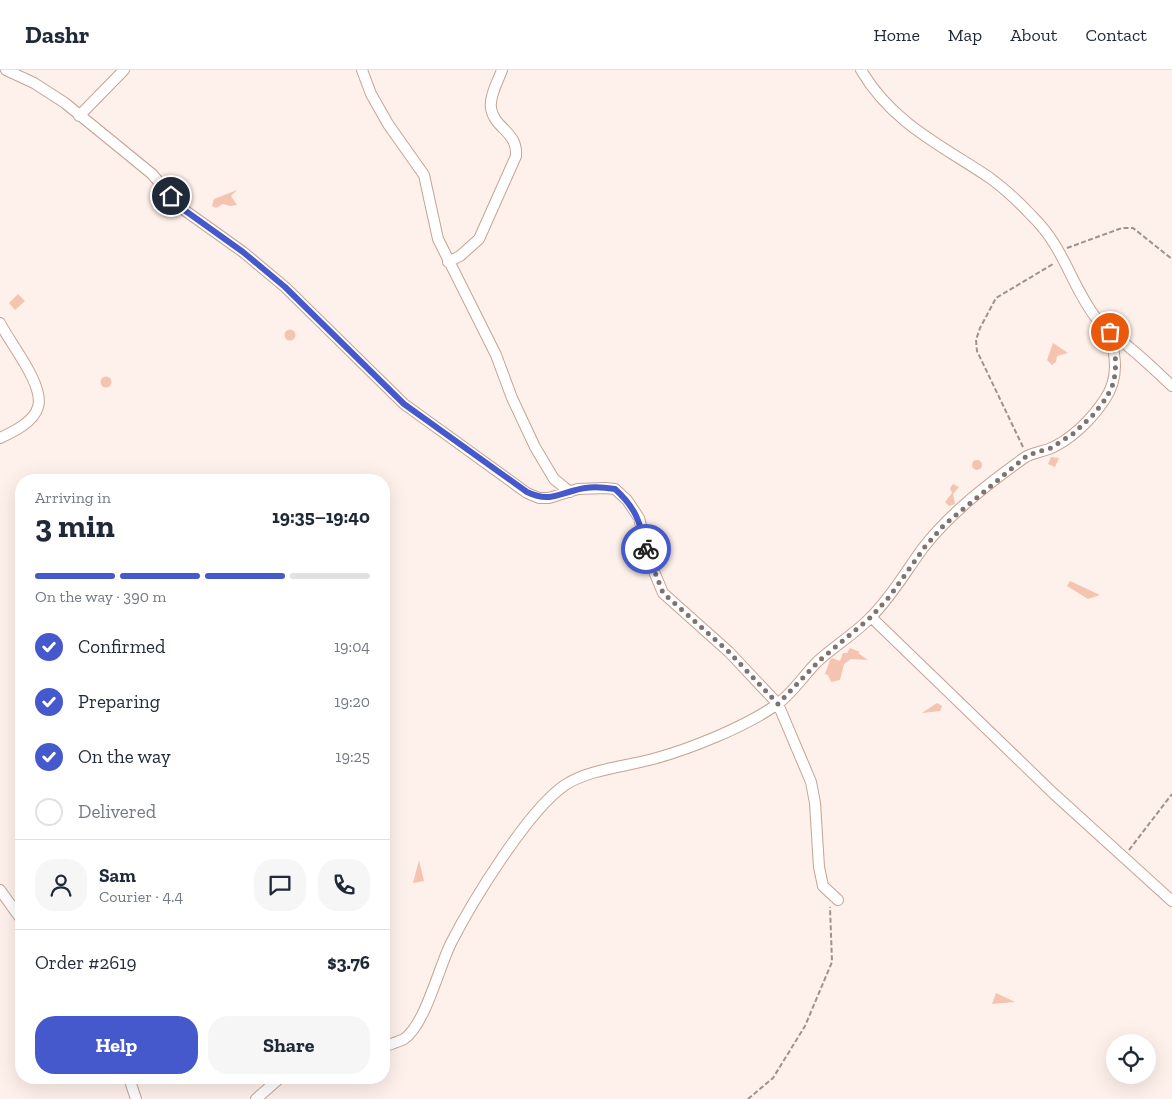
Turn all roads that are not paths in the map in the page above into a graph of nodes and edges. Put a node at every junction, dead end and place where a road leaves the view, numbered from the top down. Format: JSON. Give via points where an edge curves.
{"nodes":[{"id":1,"x":6,"y":70,"type":"edge"},
{"id":2,"x":124,"y":70,"type":"edge"},
{"id":3,"x":362,"y":70,"type":"edge"},
{"id":4,"x":502,"y":70,"type":"edge"},
{"id":5,"x":860,"y":70,"type":"edge"},
{"id":6,"x":80,"y":116,"type":"junction"},
{"id":7,"x":448,"y":262,"type":"junction"},
{"id":8,"x":0,"y":323,"type":"edge"},
{"id":9,"x":1110,"y":332,"type":"junction"},
{"id":10,"x":1172,"y":386,"type":"edge"},
{"id":11,"x":0,"y":438,"type":"edge"},
{"id":12,"x":570,"y":492,"type":"junction"},
{"id":13,"x":871,"y":617,"type":"junction"},
{"id":14,"x":778,"y":704,"type":"junction"},
{"id":15,"x":0,"y":890,"type":"edge"},
{"id":16,"x":834,"y":898,"type":"road end"},
{"id":17,"x":1172,"y":901,"type":"edge"},
{"id":18,"x":15,"y":911,"type":"edge"},
{"id":19,"x":390,"y":1044,"type":"edge"},
{"id":20,"x":132,"y":1084,"type":"edge"},
{"id":21,"x":273,"y":1084,"type":"edge"},
{"id":22,"x":136,"y":1099,"type":"edge"},
{"id":23,"x":256,"y":1099,"type":"edge"}],
"edges":[{"from":1,"to":6,"type":"street","via":[[66,103]]},
{"from":2,"to":6,"type":"street"},
{"from":3,"to":7,"type":"street","via":[[388,124],[424,175],[438,239]]},
{"from":4,"to":7,"type":"street","via":[[491,109],[499,125],[513,138],[516,156],[479,239]]},
{"from":5,"to":9,"type":"street","via":[[891,110],[918,133],[992,179],[1050,234],[1092,312]]},
{"from":6,"to":12,"type":"street","via":[[152,174],[180,207],[285,287],[404,404],[527,492],[539,498]]},
{"from":7,"to":12,"type":"street","via":[[496,355],[535,447],[554,478]]},
{"from":8,"to":11,"type":"street","via":[[28,368],[39,396],[38,407],[30,418]]},
{"from":9,"to":10,"type":"street"},
{"from":9,"to":13,"type":"street","via":[[1116,362],[1114,382],[1094,414],[1051,448],[1028,455],[944,525]]},
{"from":12,"to":14,"type":"street","via":[[615,489],[627,500],[639,518],[650,562],[663,593],[729,652]]},
{"from":13,"to":14,"type":"street","via":[[820,660]]},
{"from":13,"to":17,"type":"street","via":[[953,699]]},
{"from":14,"to":16,"type":"street","via":[[811,782],[819,868],[823,886]]},
{"from":14,"to":19,"type":"street","via":[[735,728],[680,751],[589,774],[564,786],[533,817],[487,883],[440,965],[431,997],[417,1023],[405,1038]]},
{"from":15,"to":18,"type":"street"},
{"from":20,"to":22,"type":"street"},
{"from":21,"to":23,"type":"street"}]}
